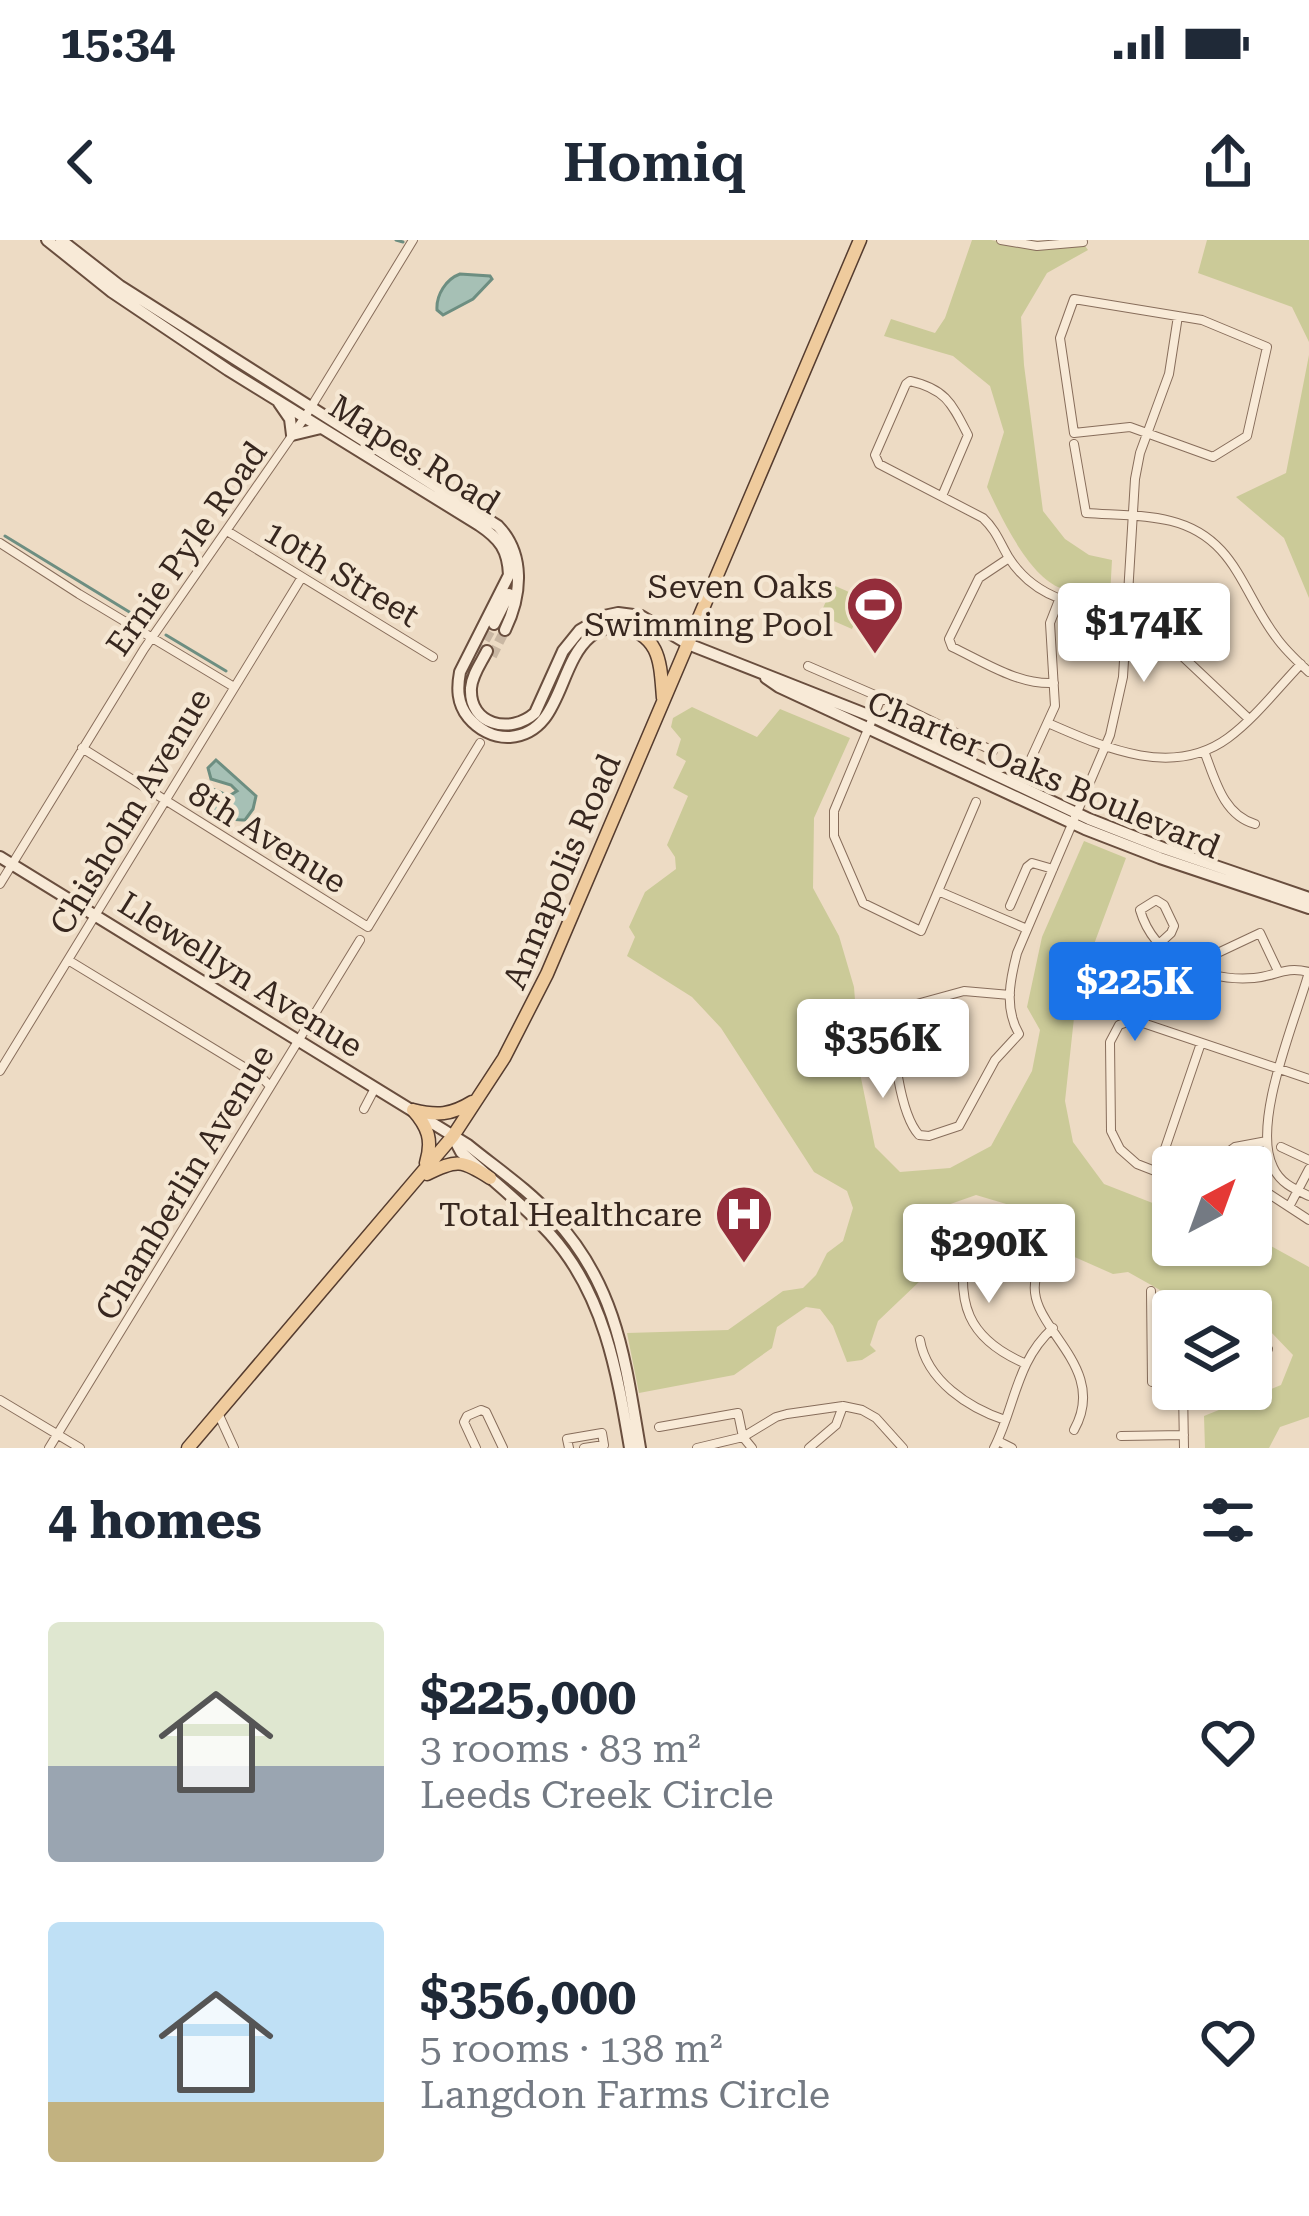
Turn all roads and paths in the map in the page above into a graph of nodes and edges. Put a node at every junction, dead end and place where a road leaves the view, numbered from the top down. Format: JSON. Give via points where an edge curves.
{"nodes":[{"id":1,"x":47,"y":240,"type":"edge"},
{"id":2,"x":61,"y":240,"type":"edge"},
{"id":3,"x":413,"y":240,"type":"edge"},
{"id":4,"x":860,"y":240,"type":"edge"},
{"id":5,"x":1001,"y":240,"type":"edge"},
{"id":6,"x":1083,"y":242,"type":"edge"},
{"id":7,"x":1178,"y":316,"type":"junction"},
{"id":8,"x":277,"y":400,"type":"junction"},
{"id":9,"x":308,"y":412,"type":"junction"},
{"id":10,"x":323,"y":428,"type":"junction"},
{"id":11,"x":1147,"y":431,"type":"junction"},
{"id":12,"x":292,"y":435,"type":"junction"},
{"id":13,"x":1074,"y":444,"type":"dead end"},
{"id":14,"x":942,"y":496,"type":"junction"},
{"id":15,"x":1133,"y":517,"type":"junction"},
{"id":16,"x":227,"y":531,"type":"junction"},
{"id":17,"x":0,"y":543,"type":"edge"},
{"id":18,"x":1009,"y":558,"type":"junction"},
{"id":19,"x":302,"y":577,"type":"junction"},
{"id":20,"x":1059,"y":600,"type":"junction"},
{"id":21,"x":1127,"y":611,"type":"junction"},
{"id":22,"x":620,"y":626,"type":"junction"},
{"id":23,"x":499,"y":627,"type":"tunnel mouth"},
{"id":24,"x":663,"y":630,"type":"junction"},
{"id":25,"x":152,"y":637,"type":"junction"},
{"id":26,"x":688,"y":644,"type":"junction"},
{"id":27,"x":489,"y":654,"type":"tunnel mouth"},
{"id":28,"x":1180,"y":654,"type":"dead end"},
{"id":29,"x":433,"y":657,"type":"dead end"},
{"id":30,"x":808,"y":666,"type":"dead end"},
{"id":31,"x":1305,"y":668,"type":"edge"},
{"id":32,"x":1054,"y":682,"type":"junction"},
{"id":33,"x":235,"y":687,"type":"junction"},
{"id":34,"x":881,"y":698,"type":"junction"},
{"id":35,"x":663,"y":703,"type":"junction"},
{"id":36,"x":1250,"y":719,"type":"junction"},
{"id":37,"x":871,"y":722,"type":"junction"},
{"id":38,"x":1048,"y":723,"type":"junction"},
{"id":39,"x":480,"y":743,"type":"dead end"},
{"id":40,"x":1105,"y":747,"type":"junction"},
{"id":41,"x":82,"y":748,"type":"junction"},
{"id":42,"x":1203,"y":750,"type":"junction"},
{"id":43,"x":992,"y":751,"type":"dead end"},
{"id":44,"x":1029,"y":763,"type":"dead end"},
{"id":45,"x":164,"y":801,"type":"junction"},
{"id":46,"x":976,"y":802,"type":"dead end"},
{"id":47,"x":1074,"y":818,"type":"junction"},
{"id":48,"x":1255,"y":824,"type":"dead end"},
{"id":49,"x":6,"y":861,"type":"edge"},
{"id":50,"x":1053,"y":869,"type":"junction"},
{"id":51,"x":0,"y":884,"type":"edge"},
{"id":52,"x":938,"y":891,"type":"junction"},
{"id":53,"x":1309,"y":898,"type":"edge"},
{"id":54,"x":1010,"y":906,"type":"dead end"},
{"id":55,"x":1309,"y":908,"type":"edge"},
{"id":56,"x":95,"y":916,"type":"junction"},
{"id":57,"x":1027,"y":929,"type":"junction"},
{"id":58,"x":360,"y":940,"type":"dead end"},
{"id":59,"x":1159,"y":944,"type":"junction"},
{"id":60,"x":68,"y":960,"type":"junction"},
{"id":61,"x":1188,"y":967,"type":"junction"},
{"id":62,"x":1278,"y":971,"type":"junction"},
{"id":63,"x":1309,"y":972,"type":"edge"},
{"id":64,"x":1010,"y":995,"type":"junction"},
{"id":65,"x":298,"y":1042,"type":"junction"},
{"id":66,"x":1201,"y":1043,"type":"junction"},
{"id":67,"x":1279,"y":1069,"type":"junction"},
{"id":68,"x":0,"y":1071,"type":"edge"},
{"id":69,"x":1309,"y":1079,"type":"edge"},
{"id":70,"x":270,"y":1086,"type":"junction"},
{"id":71,"x":375,"y":1088,"type":"junction"},
{"id":72,"x":478,"y":1099,"type":"junction"},
{"id":73,"x":364,"y":1109,"type":"dead end"},
{"id":74,"x":413,"y":1110,"type":"junction"},
{"id":75,"x":453,"y":1136,"type":"junction"},
{"id":76,"x":1267,"y":1141,"type":"junction"},
{"id":77,"x":1166,"y":1146,"type":"edge"},
{"id":78,"x":1238,"y":1146,"type":"edge"},
{"id":79,"x":1281,"y":1148,"type":"dead end"},
{"id":80,"x":1309,"y":1165,"type":"edge"},
{"id":81,"x":1152,"y":1170,"type":"edge"},
{"id":82,"x":421,"y":1177,"type":"junction"},
{"id":83,"x":490,"y":1178,"type":"junction"},
{"id":84,"x":1304,"y":1194,"type":"edge"},
{"id":85,"x":1272,"y":1196,"type":"edge"},
{"id":86,"x":1289,"y":1207,"type":"junction"},
{"id":87,"x":1309,"y":1220,"type":"edge"},
{"id":88,"x":966,"y":1244,"type":"dead end"},
{"id":89,"x":1036,"y":1278,"type":"dead end"},
{"id":90,"x":1151,"y":1291,"type":"dead end"},
{"id":91,"x":1052,"y":1328,"type":"junction"},
{"id":92,"x":920,"y":1340,"type":"dead end"},
{"id":93,"x":1024,"y":1364,"type":"junction"},
{"id":94,"x":1152,"y":1382,"type":"edge"},
{"id":95,"x":0,"y":1400,"type":"edge"},
{"id":96,"x":843,"y":1406,"type":"junction"},
{"id":97,"x":1184,"y":1410,"type":"edge"},
{"id":98,"x":218,"y":1411,"type":"junction"},
{"id":99,"x":1006,"y":1420,"type":"junction"},
{"id":100,"x":659,"y":1426,"type":"dead end"},
{"id":101,"x":1074,"y":1430,"type":"dead end"},
{"id":102,"x":58,"y":1435,"type":"junction"},
{"id":103,"x":1121,"y":1436,"type":"dead end"},
{"id":104,"x":1184,"y":1436,"type":"junction"},
{"id":105,"x":742,"y":1437,"type":"junction"},
{"id":106,"x":996,"y":1445,"type":"edge"},
{"id":107,"x":49,"y":1448,"type":"edge"},
{"id":108,"x":80,"y":1448,"type":"edge"},
{"id":109,"x":188,"y":1448,"type":"edge"},
{"id":110,"x":234,"y":1448,"type":"edge"},
{"id":111,"x":476,"y":1448,"type":"edge"},
{"id":112,"x":503,"y":1448,"type":"edge"},
{"id":113,"x":568,"y":1448,"type":"edge"},
{"id":114,"x":587,"y":1448,"type":"edge"},
{"id":115,"x":630,"y":1448,"type":"edge"},
{"id":116,"x":640,"y":1448,"type":"edge"},
{"id":117,"x":697,"y":1448,"type":"edge"},
{"id":118,"x":752,"y":1448,"type":"edge"},
{"id":119,"x":809,"y":1448,"type":"edge"},
{"id":120,"x":903,"y":1448,"type":"edge"},
{"id":121,"x":1012,"y":1448,"type":"edge"},
{"id":122,"x":1184,"y":1448,"type":"edge"}],
"edges":[{"from":1,"to":8,"type":"street","name":"Mapes Road"},
{"from":2,"to":9,"type":"street","name":"Mapes Road"},
{"from":3,"to":9,"type":"street","name":"Ernie Pyle Road"},
{"from":4,"to":26,"type":"main road","name":"Annapolis Road"},
{"from":5,"to":6,"type":"street"},
{"from":7,"to":11,"type":"street"},
{"from":7,"to":11,"type":"street","via":[[1267,346],[1246,436],[1213,457]]},
{"from":7,"to":11,"type":"street","via":[[1074,299],[1060,338],[1074,433]]},
{"from":8,"to":9,"type":"street","name":"Mapes Road"},
{"from":8,"to":12,"type":"street"},
{"from":9,"to":10,"type":"street","name":"Mapes Road"},
{"from":9,"to":12,"type":"street","name":"Ernie Pyle Road"},
{"from":9,"to":23,"type":"street","name":"Mapes Road","via":[[507,536],[516,602]]},
{"from":10,"to":12,"type":"street"},
{"from":10,"to":22,"type":"street","name":"Mapes Road","via":[[502,543],[509,575],[458,683],[478,727],[507,737],[536,727],[583,644]]},
{"from":11,"to":15,"type":"street"},
{"from":12,"to":16,"type":"street","name":"Ernie Pyle Road"},
{"from":13,"to":15,"type":"street","via":[[1085,513]]},
{"from":14,"to":14,"type":"street","via":[[968,435],[945,395],[910,381],[876,460]]},
{"from":14,"to":18,"type":"street","via":[[995,529]]},
{"from":15,"to":21,"type":"street"},
{"from":15,"to":31,"type":"street","via":[[1172,521],[1213,542]]},
{"from":16,"to":19,"type":"street","name":"10th Street"},
{"from":16,"to":25,"type":"street","name":"Ernie Pyle Road"},
{"from":17,"to":25,"type":"street"},
{"from":18,"to":20,"type":"street"},
{"from":18,"to":32,"type":"street","via":[[979,578],[950,643],[1021,679]]},
{"from":19,"to":29,"type":"street","name":"10th Street"},
{"from":19,"to":33,"type":"street","name":"Chisholm Avenue"},
{"from":20,"to":21,"type":"street"},
{"from":20,"to":32,"type":"street","via":[[1050,623]]},
{"from":21,"to":40,"type":"street","via":[[1121,692]]},
{"from":22,"to":24,"type":"street"},
{"from":22,"to":35,"type":"main road","via":[[656,650]]},
{"from":24,"to":26,"type":"street"},
{"from":24,"to":27,"type":"street","via":[[629,614],[594,620],[563,651],[529,719],[513,726],[489,722],[476,695]]},
{"from":25,"to":33,"type":"street"},
{"from":25,"to":41,"type":"street","name":"Ernie Pyle Road"},
{"from":26,"to":35,"type":"main road","name":"Annapolis Road"},
{"from":26,"to":37,"type":"street","name":"Charter Oaks Boulevard"},
{"from":28,"to":36,"type":"street"},
{"from":30,"to":34,"type":"street"},
{"from":31,"to":36,"type":"street"},
{"from":32,"to":38,"type":"street"},
{"from":33,"to":45,"type":"street","name":"Chisholm Avenue"},
{"from":34,"to":37,"type":"street"},
{"from":34,"to":43,"type":"street"},
{"from":35,"to":72,"type":"main road","name":"Annapolis Road","via":[[532,1006]]},
{"from":36,"to":42,"type":"street"},
{"from":37,"to":47,"type":"street","name":"Charter Oaks Boulevard"},
{"from":37,"to":52,"type":"street","via":[[834,811],[836,844],[868,908],[921,931]]},
{"from":38,"to":40,"type":"street"},
{"from":38,"to":44,"type":"street"},
{"from":39,"to":45,"type":"street","name":"8th Avenue","via":[[368,927]]},
{"from":40,"to":42,"type":"street","via":[[1158,758]]},
{"from":40,"to":47,"type":"street"},
{"from":41,"to":45,"type":"street","name":"8th Avenue"},
{"from":41,"to":49,"type":"street","name":"Ernie Pyle Road"},
{"from":42,"to":48,"type":"street","via":[[1233,813]]},
{"from":45,"to":56,"type":"street","name":"Chisholm Avenue"},
{"from":46,"to":52,"type":"street"},
{"from":47,"to":50,"type":"street"},
{"from":47,"to":53,"type":"street","name":"Charter Oaks Boulevard"},
{"from":47,"to":55,"type":"street","name":"Charter Oaks Boulevard","via":[[1160,858]]},
{"from":49,"to":51,"type":"street","name":"Ernie Pyle Road"},
{"from":49,"to":56,"type":"street","name":"Llewellyn Avenue"},
{"from":50,"to":54,"type":"street","via":[[1032,863]]},
{"from":50,"to":57,"type":"street"},
{"from":52,"to":57,"type":"street"},
{"from":56,"to":60,"type":"street","name":"Chisholm Avenue"},
{"from":56,"to":65,"type":"street","name":"Llewellyn Avenue"},
{"from":57,"to":64,"type":"street"},
{"from":58,"to":65,"type":"street","name":"Chamberlin Avenue"},
{"from":59,"to":59,"type":"street","via":[[1141,910],[1156,900],[1174,926]]},
{"from":59,"to":61,"type":"street"},
{"from":60,"to":68,"type":"street","name":"Chisholm Avenue"},
{"from":60,"to":70,"type":"street"},
{"from":61,"to":62,"type":"street","via":[[1245,978]]},
{"from":61,"to":62,"type":"street","via":[[1260,933]]},
{"from":62,"to":63,"type":"street"},
{"from":63,"to":67,"type":"street"},
{"from":64,"to":64,"type":"street","via":[[964,991],[894,1016],[899,1076],[919,1135],[959,1126],[1018,1034]]},
{"from":65,"to":70,"type":"street","name":"Chamberlin Avenue"},
{"from":65,"to":71,"type":"street","name":"Llewellyn Avenue"},
{"from":66,"to":67,"type":"street"},
{"from":66,"to":77,"type":"street"},
{"from":66,"to":81,"type":"street","via":[[1135,1021],[1112,1035],[1111,1131],[1127,1157]]},
{"from":67,"to":69,"type":"street"},
{"from":67,"to":76,"type":"street"},
{"from":70,"to":102,"type":"street","name":"Chamberlin Avenue"},
{"from":71,"to":73,"type":"street"},
{"from":71,"to":74,"type":"street","name":"Llewellyn Avenue"},
{"from":72,"to":74,"type":"main road","via":[[442,1115]]},
{"from":72,"to":75,"type":"main road","name":"Annapolis Road"},
{"from":74,"to":75,"type":"street","name":"Llewellyn Avenue"},
{"from":74,"to":82,"type":"main road","via":[[430,1139]]},
{"from":75,"to":82,"type":"main road","name":"Annapolis Road"},
{"from":75,"to":83,"type":"street"},
{"from":75,"to":116,"type":"street","via":[[534,1197],[591,1266],[618,1328]]},
{"from":76,"to":78,"type":"street"},
{"from":76,"to":84,"type":"street","via":[[1276,1173]]},
{"from":79,"to":80,"type":"street"},
{"from":80,"to":84,"type":"street"},
{"from":82,"to":83,"type":"main road","via":[[460,1162]]},
{"from":82,"to":98,"type":"main road","name":"Annapolis Road"},
{"from":83,"to":115,"type":"street","via":[[551,1235],[584,1283],[609,1341]]},
{"from":84,"to":86,"type":"street"},
{"from":85,"to":86,"type":"street"},
{"from":86,"to":87,"type":"street"},
{"from":88,"to":93,"type":"street","via":[[962,1292],[971,1322]]},
{"from":89,"to":91,"type":"street","via":[[1033,1295]]},
{"from":90,"to":94,"type":"street"},
{"from":91,"to":93,"type":"street"},
{"from":91,"to":101,"type":"street","via":[[1080,1382]]},
{"from":92,"to":99,"type":"street","via":[[927,1362],[958,1396]]},
{"from":93,"to":99,"type":"street"},
{"from":95,"to":102,"type":"street"},
{"from":96,"to":105,"type":"street","via":[[776,1417]]},
{"from":96,"to":119,"type":"street","via":[[836,1425]]},
{"from":96,"to":120,"type":"street","via":[[876,1418]]},
{"from":97,"to":104,"type":"street"},
{"from":98,"to":109,"type":"main road","name":"Annapolis Road"},
{"from":98,"to":110,"type":"street"},
{"from":99,"to":106,"type":"street"},
{"from":100,"to":105,"type":"street","via":[[738,1413]]},
{"from":102,"to":107,"type":"street","name":"Chamberlin Avenue"},
{"from":102,"to":108,"type":"street"},
{"from":103,"to":104,"type":"street"},
{"from":104,"to":122,"type":"street"},
{"from":105,"to":117,"type":"street"},
{"from":105,"to":118,"type":"street"},
{"from":106,"to":121,"type":"street"},
{"from":111,"to":112,"type":"street","via":[[464,1422],[481,1410]]},
{"from":113,"to":114,"type":"street","via":[[567,1438],[602,1433],[604,1445]]}]}
